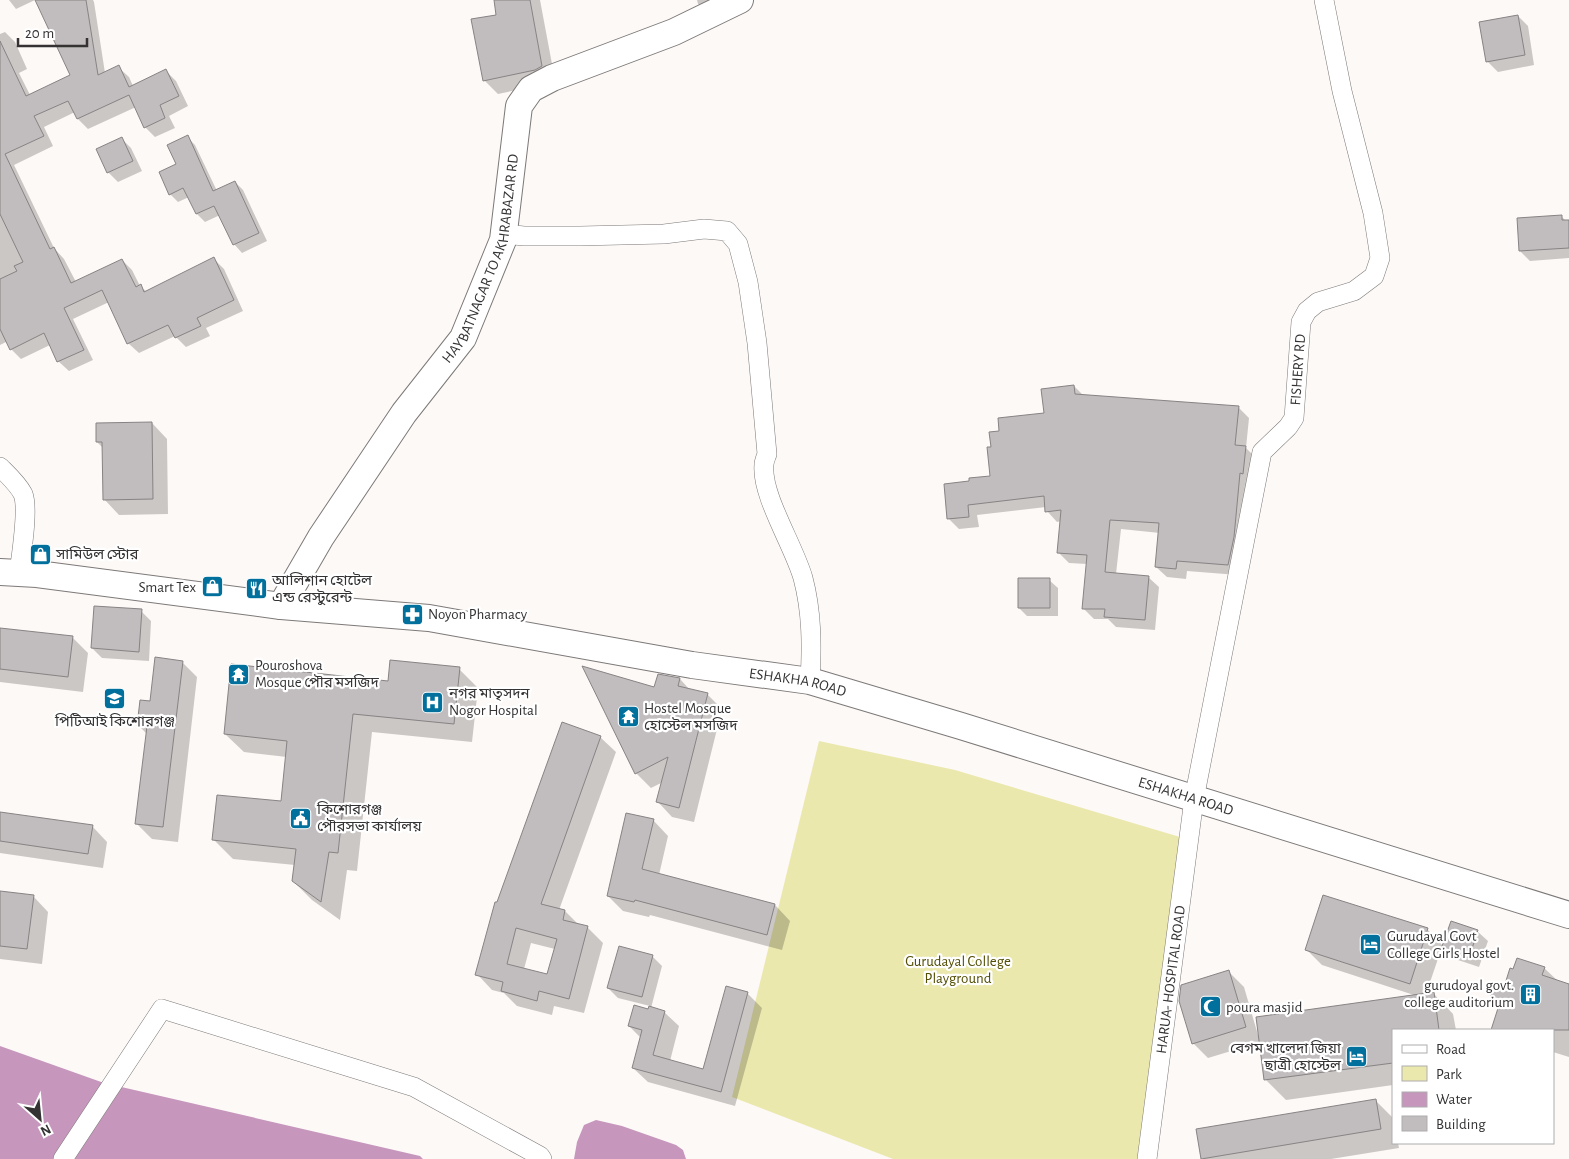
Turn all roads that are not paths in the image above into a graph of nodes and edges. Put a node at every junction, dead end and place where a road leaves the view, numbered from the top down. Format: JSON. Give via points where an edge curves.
{"nodes":[{"id":1,"x":740,"y":0,"type":"edge"},
{"id":2,"x":1324,"y":0,"type":"edge"},
{"id":3,"x":504,"y":234,"type":"junction"},
{"id":4,"x":0,"y":467,"type":"edge"},
{"id":5,"x":10,"y":572,"type":"edge"},
{"id":6,"x":281,"y":606,"type":"junction"},
{"id":7,"x":810,"y":681,"type":"junction"},
{"id":8,"x":1194,"y":799,"type":"junction"},
{"id":9,"x":1569,"y":915,"type":"edge"},
{"id":10,"x":63,"y":1159,"type":"edge"},
{"id":11,"x":542,"y":1159,"type":"edge"},
{"id":12,"x":1147,"y":1159,"type":"edge"}],
"edges":[{"from":1,"to":3,"type":"street","name":"HAYBATNAGAR TO AKHRABAZAR RD","via":[[674,32],[531,89],[520,106]]},
{"from":2,"to":8,"type":"street","name":"FISHERY RD","via":[[1342,91],[1373,212],[1380,258],[1374,276],[1354,291],[1318,302],[1307,311],[1301,322],[1294,418],[1262,452]]},
{"from":3,"to":6,"type":"street","name":"HAYBATNAGAR TO AKHRABAZAR RD","via":[[463,338],[404,412],[321,537]]},
{"from":3,"to":7,"type":"street","via":[[664,234],[704,229],[727,231],[738,244],[748,282],[757,343],[768,492],[803,578],[811,622]]},
{"from":4,"to":5,"type":"street","via":[[23,494],[26,506]]},
{"from":5,"to":6,"type":"street","name":"ESHAKHA ROAD"},
{"from":6,"to":7,"type":"street","name":"ESHAKHA ROAD","via":[[429,618],[692,665]]},
{"from":7,"to":8,"type":"street","name":"ESHAKHA ROAD"},
{"from":8,"to":9,"type":"street","name":"ESHAKHA ROAD"},
{"from":8,"to":12,"type":"street","name":"HARUA- HOSPITAL ROAD"},
{"from":10,"to":11,"type":"street","via":[[162,1010],[414,1087]]}]}
